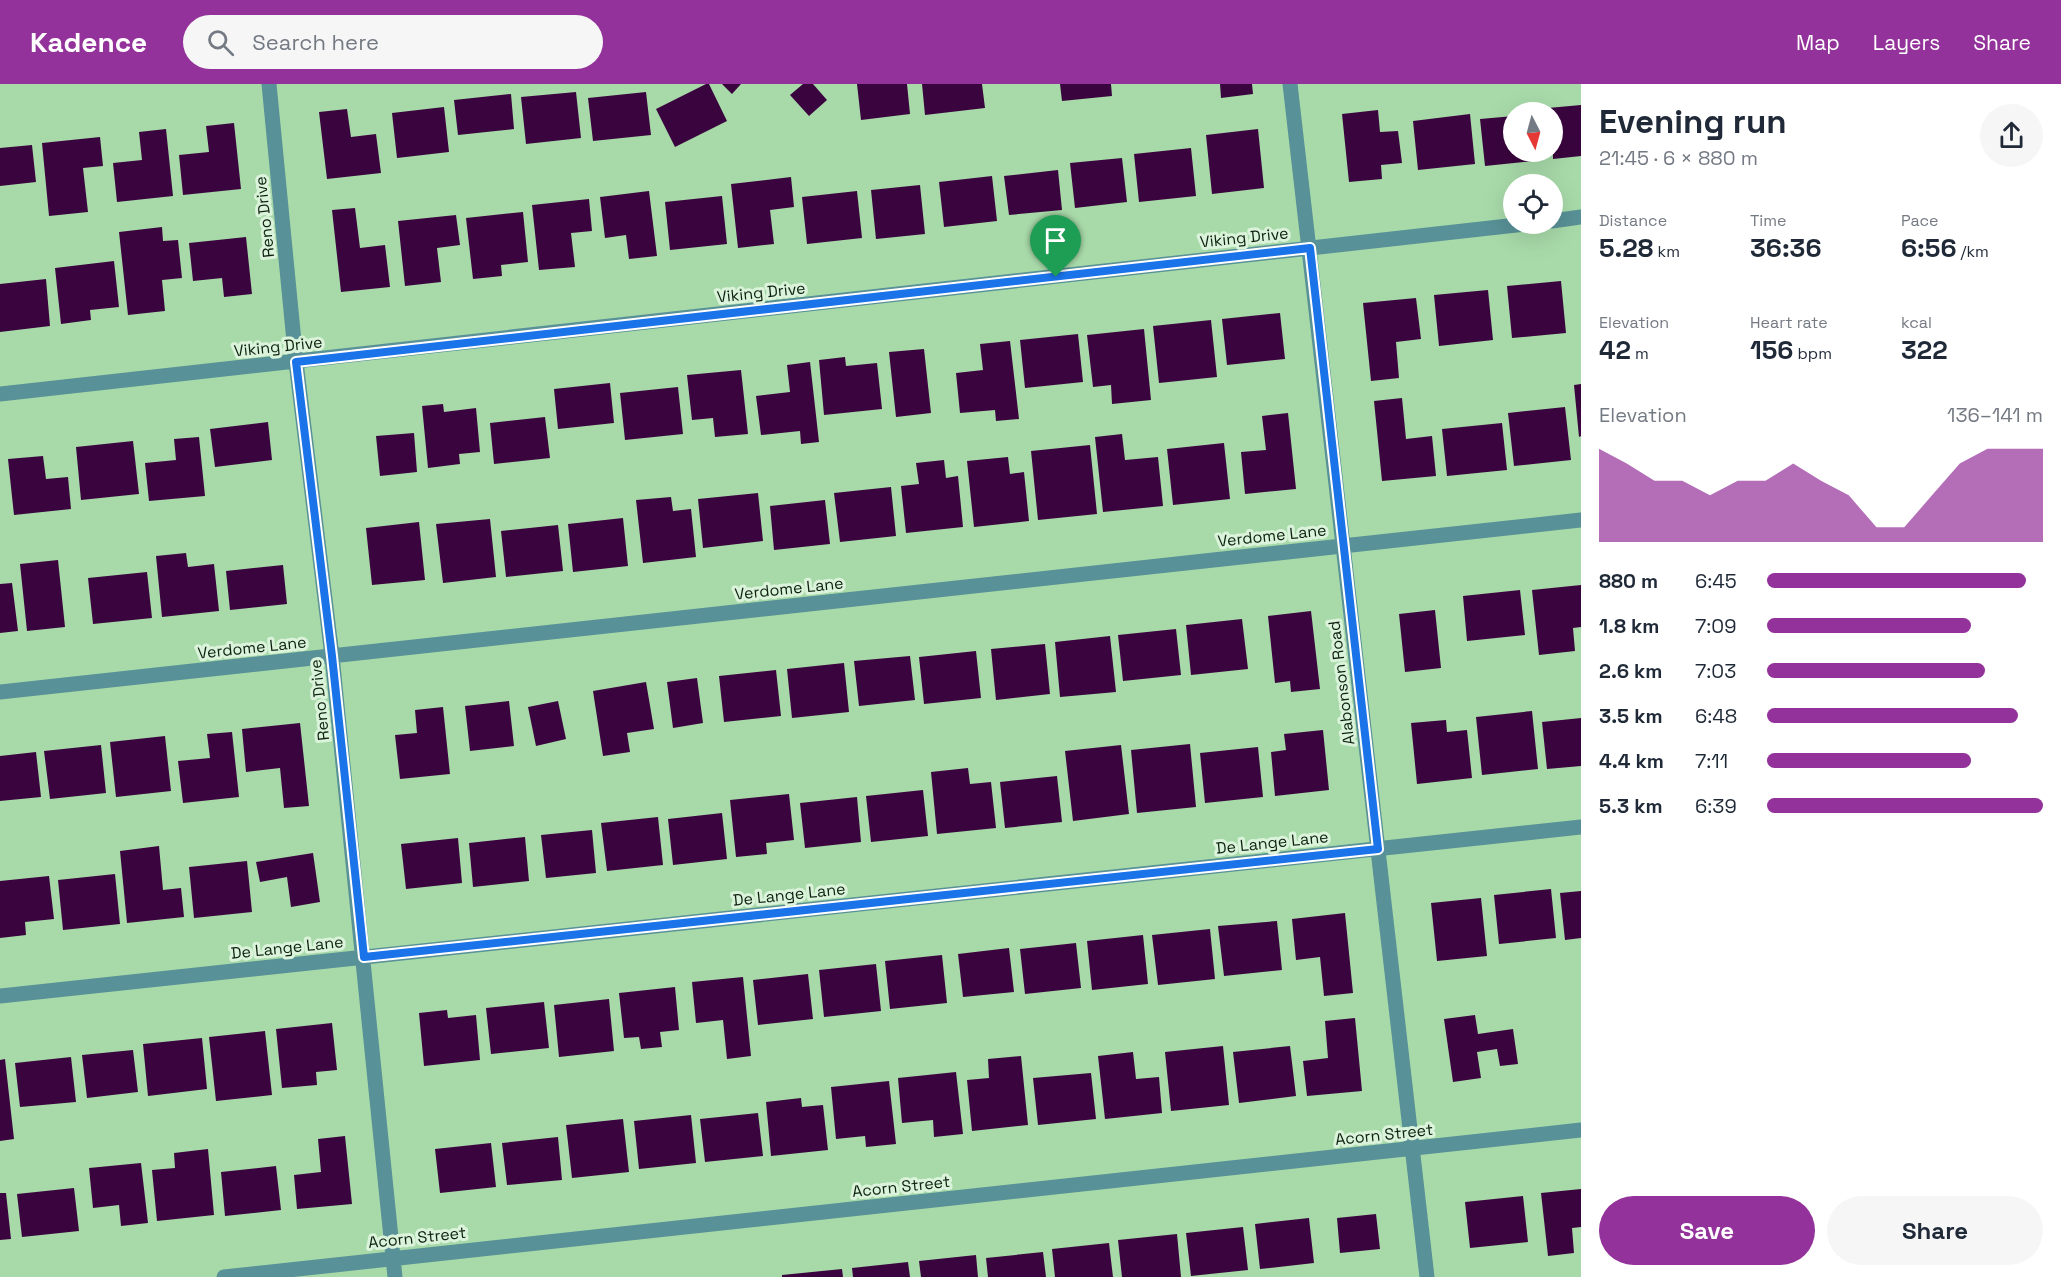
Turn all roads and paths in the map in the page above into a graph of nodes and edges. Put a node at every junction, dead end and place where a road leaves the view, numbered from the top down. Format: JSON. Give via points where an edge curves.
{"nodes":[{"id":1,"x":269,"y":84,"type":"edge"},
{"id":2,"x":1290,"y":84,"type":"edge"},
{"id":3,"x":1581,"y":217,"type":"edge"},
{"id":4,"x":1563,"y":219,"type":"edge"},
{"id":5,"x":1503,"y":227,"type":"edge"},
{"id":6,"x":1310,"y":248,"type":"junction"},
{"id":7,"x":296,"y":362,"type":"junction"},
{"id":8,"x":0,"y":394,"type":"edge"},
{"id":9,"x":1581,"y":520,"type":"edge"},
{"id":10,"x":1343,"y":546,"type":"junction"},
{"id":11,"x":332,"y":656,"type":"junction"},
{"id":12,"x":0,"y":692,"type":"edge"},
{"id":13,"x":1581,"y":827,"type":"edge"},
{"id":14,"x":1378,"y":849,"type":"junction"},
{"id":15,"x":364,"y":957,"type":"junction"},
{"id":16,"x":0,"y":996,"type":"edge"},
{"id":17,"x":1581,"y":1130,"type":"edge"},
{"id":18,"x":1412,"y":1149,"type":"junction"},
{"id":19,"x":393,"y":1257,"type":"junction"},
{"id":20,"x":224,"y":1277,"type":"edge"},
{"id":21,"x":395,"y":1277,"type":"edge"},
{"id":22,"x":1427,"y":1277,"type":"edge"}],
"edges":[{"from":1,"to":7,"type":"street","name":"Reno Drive"},
{"from":2,"to":6,"type":"street","name":"Alabonson Road"},
{"from":3,"to":4,"type":"street"},
{"from":5,"to":6,"type":"street","name":"Viking Drive"},
{"from":6,"to":7,"type":"street","name":"Viking Drive"},
{"from":6,"to":10,"type":"street","name":"Alabonson Road"},
{"from":7,"to":8,"type":"street","name":"Viking Drive"},
{"from":7,"to":11,"type":"street","name":"Reno Drive"},
{"from":9,"to":10,"type":"street","name":"Verdome Lane"},
{"from":10,"to":11,"type":"street","name":"Verdome Lane"},
{"from":10,"to":14,"type":"street","name":"Alabonson Road"},
{"from":11,"to":12,"type":"street","name":"Verdome Lane"},
{"from":11,"to":15,"type":"street","name":"Reno Drive"},
{"from":13,"to":14,"type":"street","name":"De Lange Lane"},
{"from":14,"to":15,"type":"street","name":"De Lange Lane"},
{"from":14,"to":18,"type":"street","name":"Alabonson Road"},
{"from":15,"to":16,"type":"street","name":"De Lange Lane"},
{"from":15,"to":19,"type":"street","name":"Reno Drive"},
{"from":17,"to":18,"type":"street","name":"Acorn Street"},
{"from":18,"to":19,"type":"street","name":"Acorn Street"},
{"from":18,"to":22,"type":"street","name":"Alabonson Road"},
{"from":19,"to":20,"type":"street","name":"Acorn Street"},
{"from":19,"to":21,"type":"street","name":"Reno Drive"}]}
